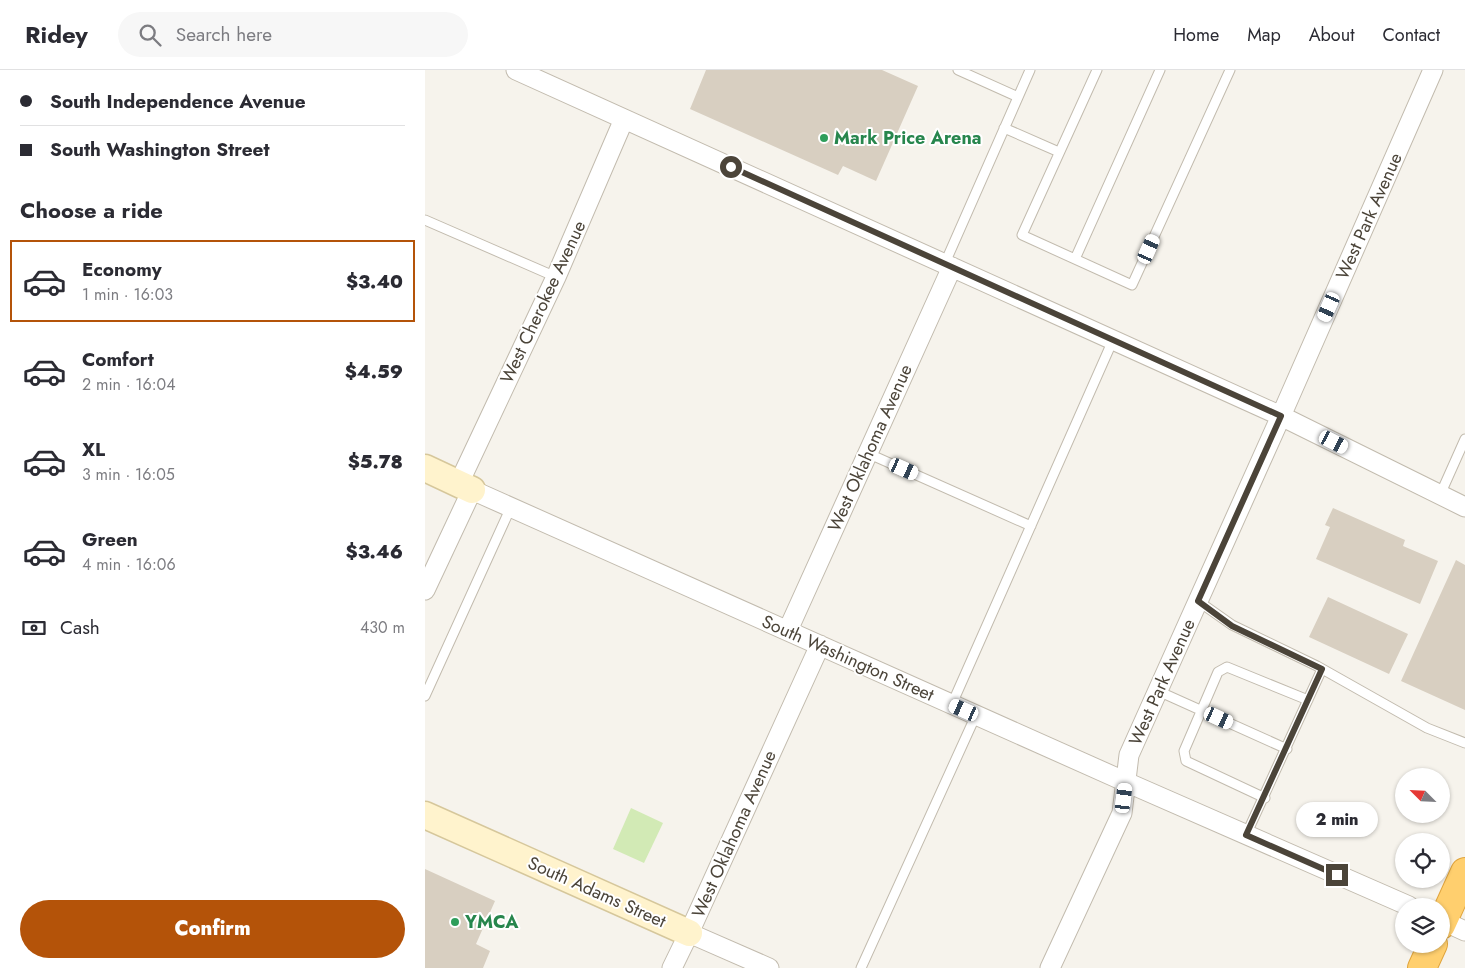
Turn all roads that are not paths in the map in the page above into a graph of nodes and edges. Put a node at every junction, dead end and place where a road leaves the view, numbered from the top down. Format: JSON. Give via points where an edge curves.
{"nodes":[{"id":1,"x":958,"y":70,"type":"edge"},
{"id":2,"x":1029,"y":70,"type":"edge"},
{"id":3,"x":1097,"y":70,"type":"edge"},
{"id":4,"x":1160,"y":70,"type":"edge"},
{"id":5,"x":1230,"y":70,"type":"edge"},
{"id":6,"x":1433,"y":70,"type":"edge"},
{"id":7,"x":525,"y":72,"type":"edge"},
{"id":8,"x":1018,"y":97,"type":"junction"},
{"id":9,"x":624,"y":119,"type":"junction"},
{"id":10,"x":1004,"y":128,"type":"junction"},
{"id":11,"x":1059,"y":152,"type":"junction"},
{"id":12,"x":425,"y":220,"type":"edge"},
{"id":13,"x":1075,"y":259,"type":"junction"},
{"id":14,"x":948,"y":265,"type":"junction"},
{"id":15,"x":556,"y":277,"type":"junction"},
{"id":16,"x":1113,"y":340,"type":"junction"},
{"id":17,"x":1281,"y":416,"type":"junction"},
{"id":18,"x":1465,"y":439,"type":"edge"},
{"id":19,"x":867,"y":453,"type":"junction"},
{"id":20,"x":425,"y":468,"type":"edge"},
{"id":21,"x":465,"y":487,"type":"junction"},
{"id":22,"x":1440,"y":496,"type":"junction"},
{"id":23,"x":1465,"y":506,"type":"edge"},
{"id":24,"x":511,"y":507,"type":"junction"},
{"id":25,"x":1031,"y":526,"type":"junction"},
{"id":26,"x":425,"y":590,"type":"edge"},
{"id":27,"x":1198,"y":601,"type":"junction"},
{"id":28,"x":788,"y":630,"type":"junction"},
{"id":29,"x":820,"y":645,"type":"junction"},
{"id":30,"x":1322,"y":669,"type":"junction"},
{"id":31,"x":1158,"y":691,"type":"junction"},
{"id":32,"x":425,"y":696,"type":"edge"},
{"id":33,"x":1309,"y":700,"type":"junction"},
{"id":34,"x":952,"y":704,"type":"junction"},
{"id":35,"x":1202,"y":711,"type":"junction"},
{"id":36,"x":976,"y":715,"type":"junction"},
{"id":37,"x":1465,"y":743,"type":"edge"},
{"id":38,"x":1287,"y":749,"type":"junction"},
{"id":39,"x":1125,"y":782,"type":"junction"},
{"id":40,"x":1265,"y":798,"type":"junction"},
{"id":41,"x":425,"y":815,"type":"edge"},
{"id":42,"x":1246,"y":835,"type":"junction"},
{"id":43,"x":1465,"y":872,"type":"edge"},
{"id":44,"x":1395,"y":900,"type":"edge"},
{"id":45,"x":1450,"y":914,"type":"edge"},
{"id":46,"x":689,"y":933,"type":"junction"},
{"id":47,"x":1431,"y":953,"type":"edge"},
{"id":48,"x":672,"y":968,"type":"edge"},
{"id":49,"x":769,"y":968,"type":"edge"},
{"id":50,"x":861,"y":968,"type":"edge"},
{"id":51,"x":1050,"y":968,"type":"edge"},
{"id":52,"x":1422,"y":968,"type":"edge"}],
"edges":[{"from":1,"to":8,"type":"lane"},
{"from":2,"to":8,"type":"lane"},
{"from":3,"to":11,"type":"lane"},
{"from":4,"to":13,"type":"lane"},
{"from":5,"to":13,"type":"lane","via":[[1132,285]]},
{"from":6,"to":17,"type":"street","name":"West Park Avenue"},
{"from":7,"to":9,"type":"street"},
{"from":8,"to":10,"type":"lane"},
{"from":9,"to":14,"type":"street"},
{"from":9,"to":15,"type":"street","name":"West Cherokee Avenue"},
{"from":10,"to":11,"type":"lane"},
{"from":10,"to":14,"type":"lane"},
{"from":11,"to":13,"type":"lane","via":[[1022,234]]},
{"from":12,"to":15,"type":"lane"},
{"from":14,"to":16,"type":"street"},
{"from":14,"to":19,"type":"street","name":"West Oklahoma Avenue"},
{"from":15,"to":21,"type":"street","name":"West Cherokee Avenue"},
{"from":16,"to":17,"type":"street"},
{"from":16,"to":25,"type":"lane"},
{"from":17,"to":22,"type":"street"},
{"from":17,"to":27,"type":"street","name":"West Park Avenue"},
{"from":18,"to":22,"type":"lane"},
{"from":19,"to":25,"type":"lane"},
{"from":19,"to":28,"type":"street","name":"West Oklahoma Avenue"},
{"from":20,"to":21,"type":"street","name":"South Washington Street"},
{"from":21,"to":24,"type":"street","name":"South Washington Street"},
{"from":21,"to":26,"type":"street","name":"West Cherokee Avenue"},
{"from":22,"to":23,"type":"street"},
{"from":24,"to":28,"type":"street","name":"South Washington Street"},
{"from":24,"to":32,"type":"lane"},
{"from":25,"to":34,"type":"lane"},
{"from":27,"to":30,"type":"lane","via":[[1232,626]]},
{"from":27,"to":31,"type":"street","name":"West Park Avenue"},
{"from":28,"to":29,"type":"street","name":"South Washington Street"},
{"from":29,"to":34,"type":"street","name":"South Washington Street"},
{"from":29,"to":46,"type":"street","name":"West Oklahoma Avenue"},
{"from":30,"to":33,"type":"lane"},
{"from":30,"to":37,"type":"lane","via":[[1427,728]]},
{"from":31,"to":35,"type":"lane"},
{"from":31,"to":39,"type":"street","name":"West Park Avenue","via":[[1129,756]]},
{"from":33,"to":35,"type":"lane","via":[[1227,667],[1219,672]]},
{"from":33,"to":38,"type":"lane"},
{"from":34,"to":36,"type":"street","name":"South Washington Street"},
{"from":35,"to":38,"type":"lane"},
{"from":35,"to":40,"type":"lane","via":[[1184,751],[1186,761]]},
{"from":36,"to":39,"type":"street","name":"South Washington Street"},
{"from":36,"to":50,"type":"lane"},
{"from":38,"to":40,"type":"lane"},
{"from":39,"to":42,"type":"street","name":"South Washington Street"},
{"from":39,"to":51,"type":"street","name":"West Park Avenue","via":[[1122,813]]},
{"from":40,"to":42,"type":"lane"},
{"from":41,"to":46,"type":"street","name":"South Adams Street"},
{"from":42,"to":44,"type":"street","name":"South Washington Street"},
{"from":43,"to":45,"type":"highway"},
{"from":46,"to":48,"type":"street","name":"West Oklahoma Avenue"},
{"from":46,"to":49,"type":"street","name":"South Adams Street"},
{"from":47,"to":52,"type":"highway"}]}
